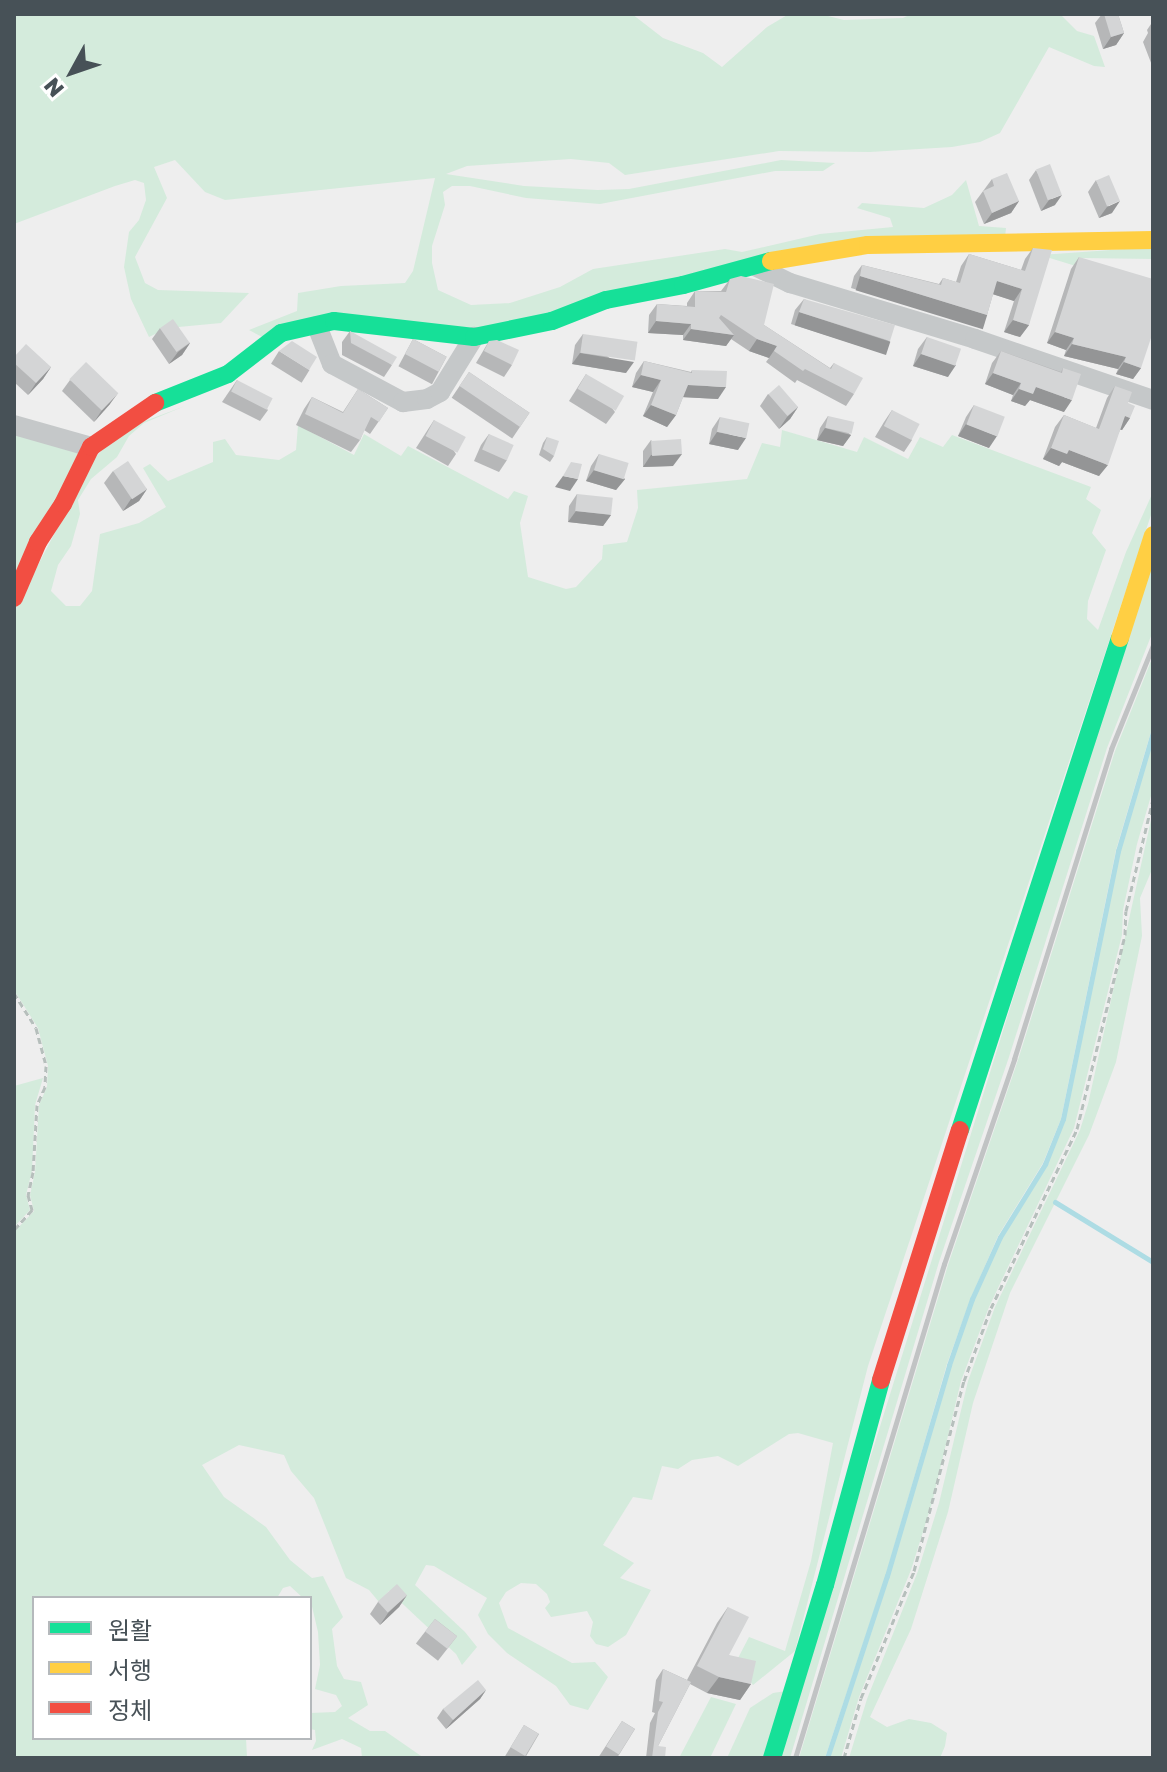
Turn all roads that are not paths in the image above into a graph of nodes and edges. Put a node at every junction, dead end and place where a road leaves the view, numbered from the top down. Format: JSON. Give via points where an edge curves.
{"nodes":[{"id":1,"x":1153,"y":240,"type":"edge"},
{"id":2,"x":757,"y":267,"type":"junction"},
{"id":3,"x":317,"y":326,"type":"junction"},
{"id":4,"x":474,"y":337,"type":"junction"},
{"id":5,"x":1153,"y":400,"type":"edge"},
{"id":6,"x":14,"y":425,"type":"edge"},
{"id":7,"x":91,"y":447,"type":"junction"},
{"id":8,"x":1153,"y":535,"type":"edge"},
{"id":9,"x":14,"y":598,"type":"edge"},
{"id":10,"x":772,"y":1758,"type":"edge"}],
"edges":[{"from":1,"to":2,"type":"street","via":[[868,245]]},
{"from":2,"to":4,"type":"street","via":[[606,300],[552,321]]},
{"from":2,"to":5,"type":"street","via":[[790,283]]},
{"from":3,"to":4,"type":"street","via":[[345,322]]},
{"from":3,"to":4,"type":"street","via":[[327,360],[403,402],[440,392]]},
{"from":3,"to":7,"type":"street","via":[[281,333],[228,374],[157,402]]},
{"from":6,"to":7,"type":"street"},
{"from":7,"to":9,"type":"street","via":[[38,542]]},
{"from":8,"to":10,"type":"street","via":[[887,1356]]}]}
